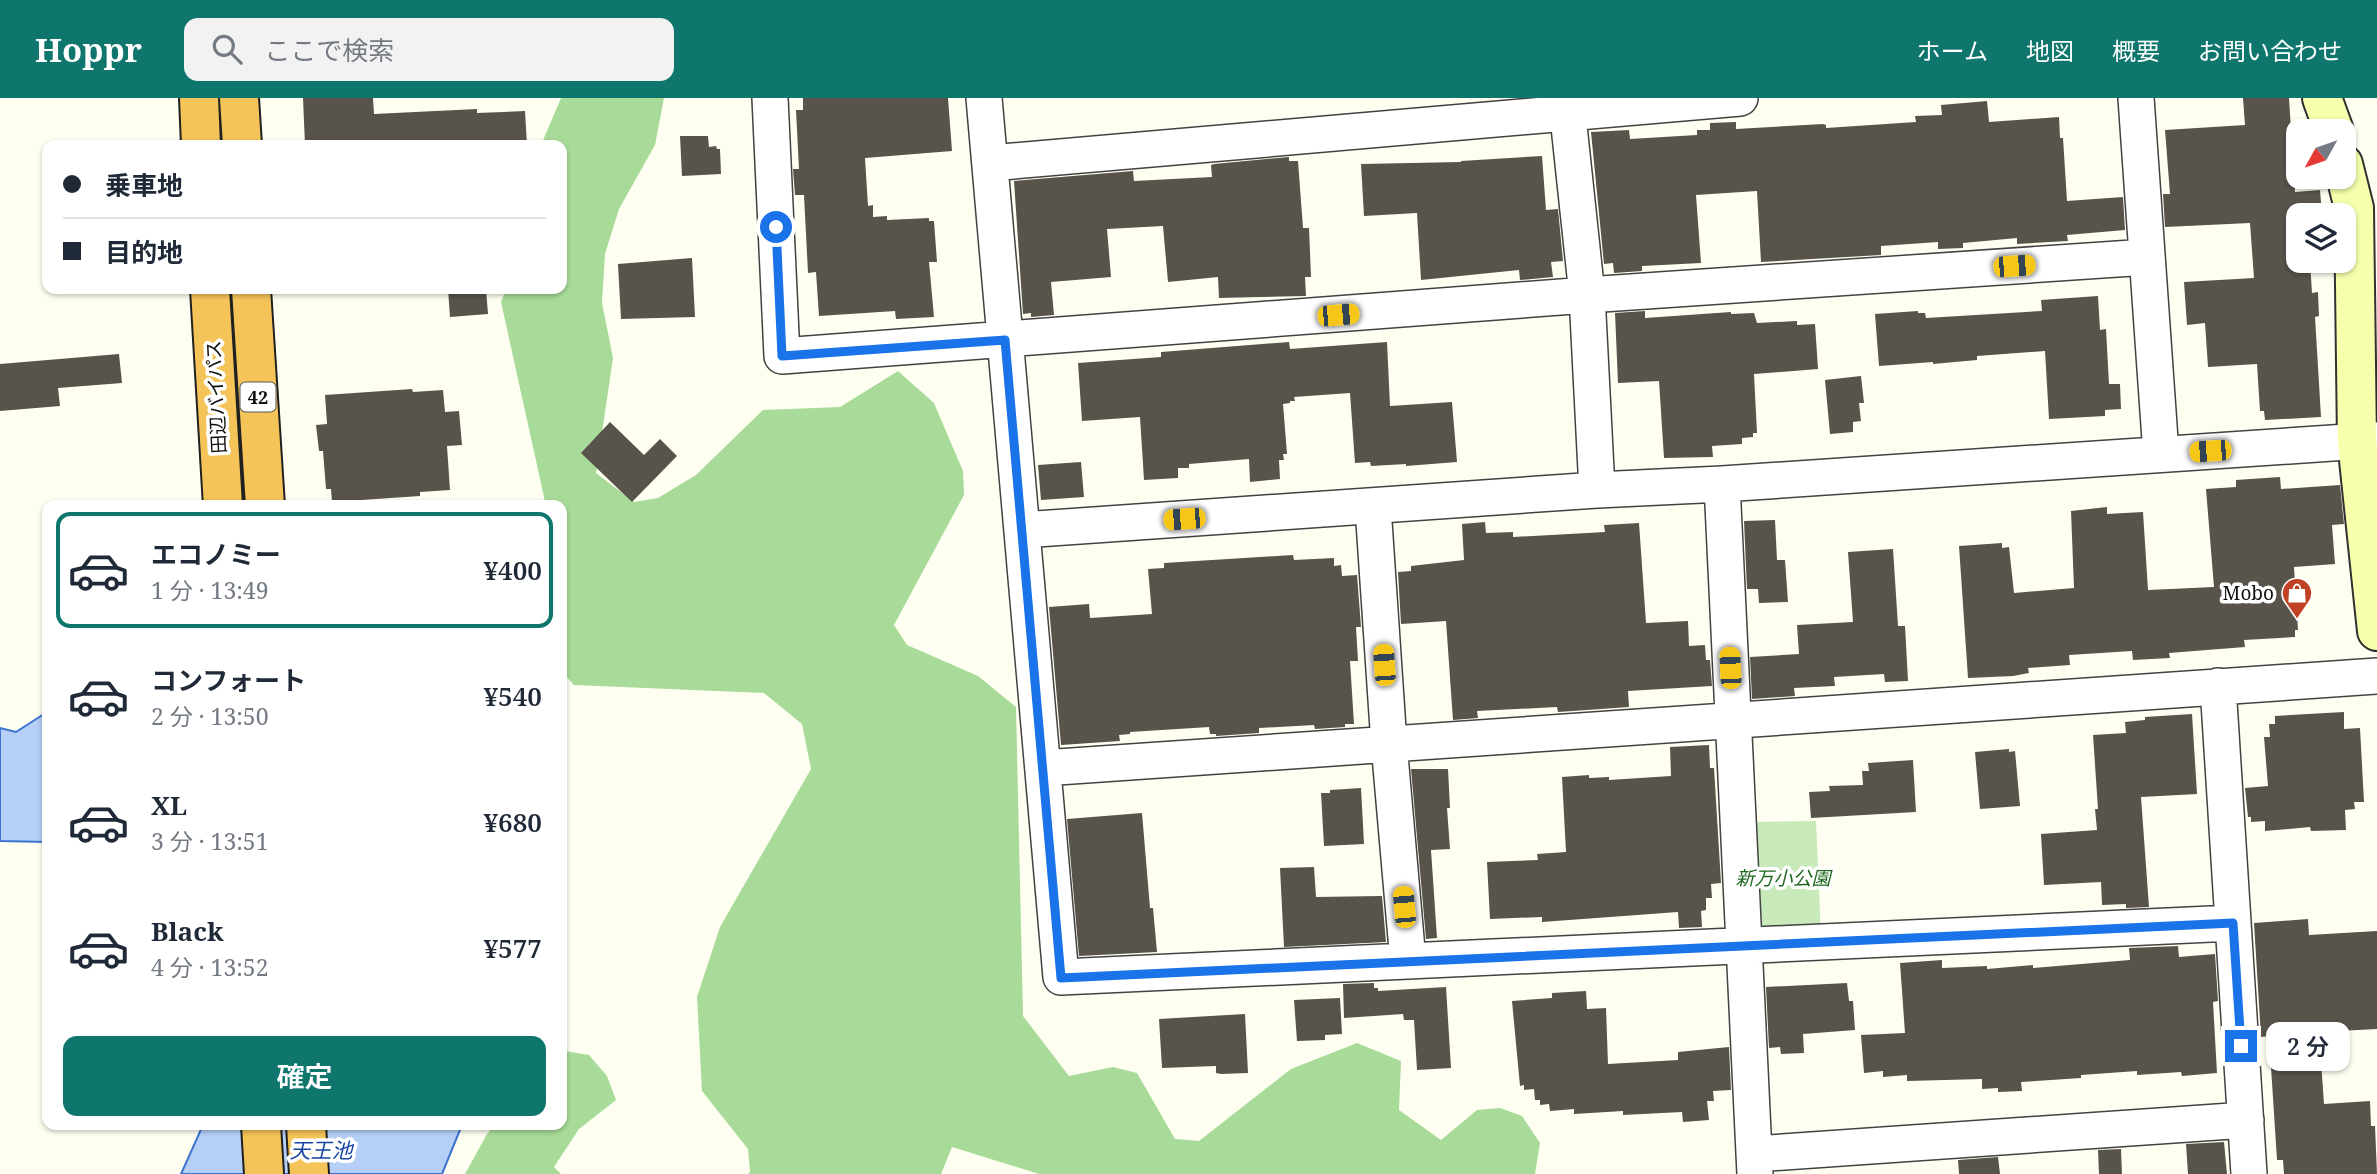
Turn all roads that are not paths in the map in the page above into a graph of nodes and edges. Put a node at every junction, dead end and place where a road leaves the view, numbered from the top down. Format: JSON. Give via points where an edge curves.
{"nodes":[{"id":1,"x":199,"y":98,"type":"edge"},
{"id":2,"x":239,"y":98,"type":"edge"},
{"id":3,"x":770,"y":98,"type":"edge"},
{"id":4,"x":984,"y":98,"type":"edge"},
{"id":5,"x":1740,"y":98,"type":"edge"},
{"id":6,"x":2136,"y":98,"type":"edge"},
{"id":7,"x":2322,"y":98,"type":"edge"},
{"id":8,"x":1566,"y":105,"type":"edge"},
{"id":9,"x":2330,"y":119,"type":"edge"},
{"id":10,"x":201,"y":140,"type":"edge"},
{"id":11,"x":242,"y":140,"type":"edge"},
{"id":12,"x":989,"y":163,"type":"junction"},
{"id":13,"x":2349,"y":189,"type":"edge"},
{"id":14,"x":2147,"y":257,"type":"junction"},
{"id":15,"x":209,"y":294,"type":"edge"},
{"id":16,"x":251,"y":294,"type":"edge"},
{"id":17,"x":1587,"y":295,"type":"junction"},
{"id":18,"x":1005,"y":340,"type":"junction"},
{"id":19,"x":2367,"y":441,"type":"edge"},
{"id":20,"x":2161,"y":454,"type":"junction"},
{"id":21,"x":1722,"y":484,"type":"junction"},
{"id":22,"x":1597,"y":490,"type":"junction"},
{"id":23,"x":223,"y":500,"type":"edge"},
{"id":24,"x":265,"y":500,"type":"edge"},
{"id":25,"x":1373,"y":507,"type":"junction"},
{"id":26,"x":1022,"y":530,"type":"junction"},
{"id":27,"x":2377,"y":631,"type":"edge"},
{"id":28,"x":2377,"y":676,"type":"edge"},
{"id":29,"x":2218,"y":686,"type":"junction"},
{"id":30,"x":1733,"y":720,"type":"junction"},
{"id":31,"x":1389,"y":744,"type":"junction"},
{"id":32,"x":1043,"y":768,"type":"junction"},
{"id":33,"x":2233,"y":923,"type":"junction"},
{"id":34,"x":1744,"y":946,"type":"junction"},
{"id":35,"x":1408,"y":961,"type":"junction"},
{"id":36,"x":2246,"y":1120,"type":"junction"},
{"id":37,"x":261,"y":1130,"type":"edge"},
{"id":38,"x":306,"y":1130,"type":"edge"},
{"id":39,"x":1755,"y":1164,"type":"edge"},
{"id":40,"x":264,"y":1174,"type":"edge"},
{"id":41,"x":309,"y":1174,"type":"edge"},
{"id":42,"x":2249,"y":1174,"type":"edge"}],
"edges":[{"from":1,"to":10,"type":"highway"},
{"from":2,"to":11,"type":"highway"},
{"from":3,"to":18,"type":"street","via":[[782,356]]},
{"from":4,"to":12,"type":"street"},
{"from":5,"to":8,"type":"street"},
{"from":6,"to":14,"type":"street"},
{"from":7,"to":9,"type":"street"},
{"from":8,"to":12,"type":"street"},
{"from":8,"to":17,"type":"street"},
{"from":12,"to":18,"type":"street"},
{"from":13,"to":19,"type":"street"},
{"from":14,"to":17,"type":"street"},
{"from":14,"to":20,"type":"street"},
{"from":15,"to":23,"type":"highway","name":"田辺バイパス","number":"42"},
{"from":16,"to":24,"type":"highway","number":"42"},
{"from":17,"to":18,"type":"street"},
{"from":17,"to":22,"type":"street"},
{"from":18,"to":26,"type":"street"},
{"from":19,"to":20,"type":"street"},
{"from":19,"to":27,"type":"street"},
{"from":20,"to":21,"type":"street"},
{"from":21,"to":22,"type":"street"},
{"from":21,"to":30,"type":"street"},
{"from":22,"to":25,"type":"street"},
{"from":25,"to":26,"type":"street"},
{"from":25,"to":31,"type":"street"},
{"from":26,"to":32,"type":"street"},
{"from":28,"to":29,"type":"street"},
{"from":29,"to":30,"type":"street"},
{"from":29,"to":33,"type":"street"},
{"from":30,"to":31,"type":"street"},
{"from":30,"to":34,"type":"street"},
{"from":31,"to":32,"type":"street"},
{"from":31,"to":35,"type":"street"},
{"from":32,"to":35,"type":"street","via":[[1061,978]]},
{"from":33,"to":34,"type":"street"},
{"from":33,"to":36,"type":"street"},
{"from":34,"to":35,"type":"street"},
{"from":34,"to":39,"type":"street"},
{"from":36,"to":39,"type":"street"},
{"from":36,"to":42,"type":"street"},
{"from":37,"to":40,"type":"highway"},
{"from":38,"to":41,"type":"highway"}]}
